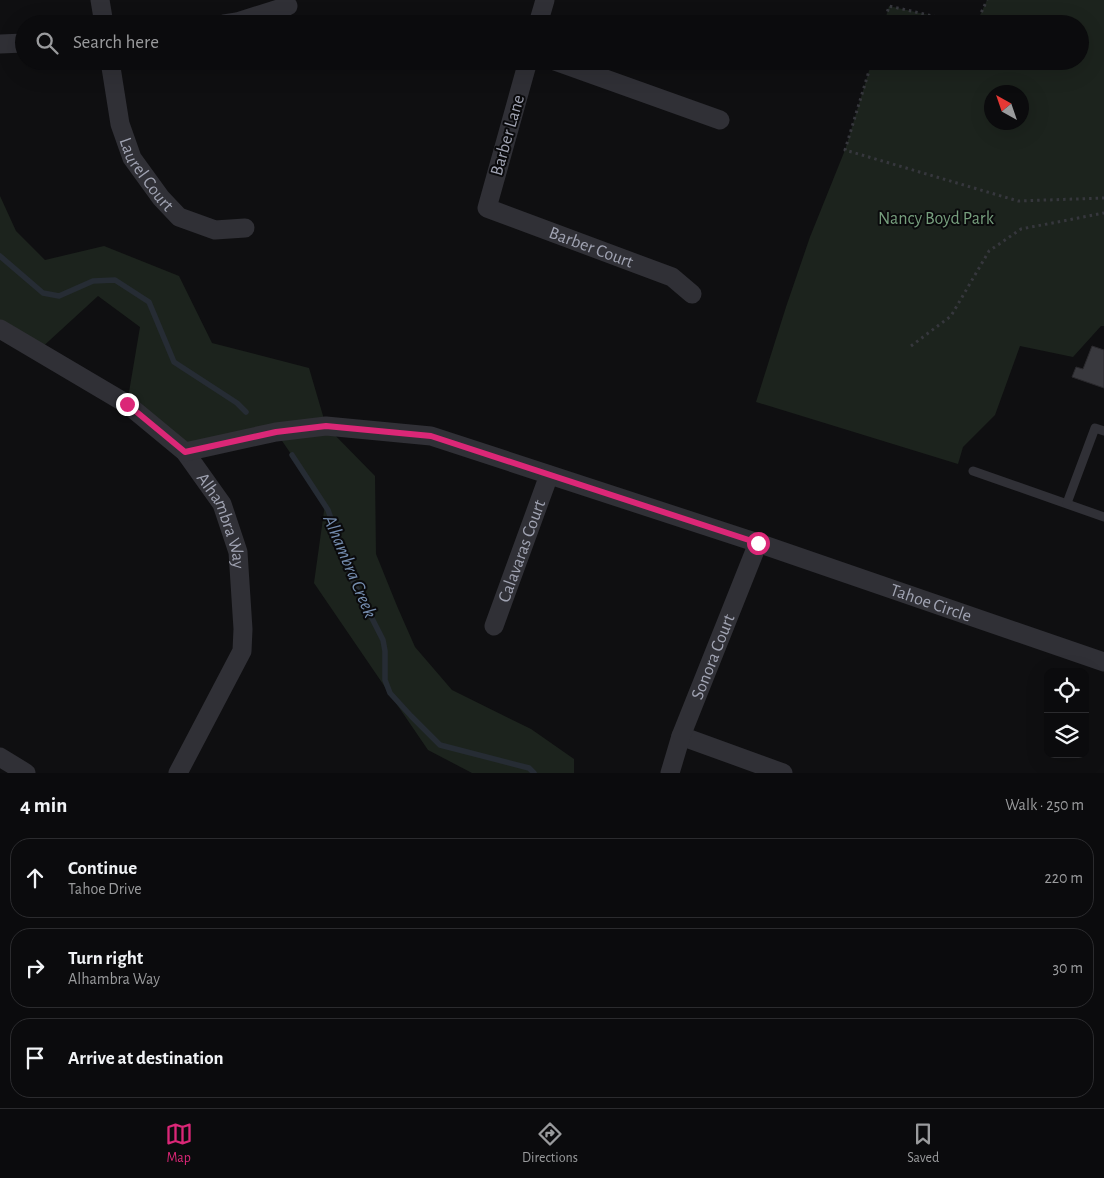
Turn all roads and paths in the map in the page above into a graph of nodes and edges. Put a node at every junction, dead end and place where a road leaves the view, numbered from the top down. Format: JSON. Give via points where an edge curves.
{"nodes":[{"id":1,"x":100,"y":0,"type":"edge"},
{"id":2,"x":545,"y":0,"type":"edge"},
{"id":3,"x":987,"y":0,"type":"edge"},
{"id":4,"x":288,"y":6,"type":"dead end"},
{"id":5,"x":102,"y":15,"type":"edge"},
{"id":6,"x":257,"y":15,"type":"edge"},
{"id":7,"x":541,"y":15,"type":"edge"},
{"id":8,"x":886,"y":15,"type":"edge"},
{"id":9,"x":928,"y":15,"type":"edge"},
{"id":10,"x":980,"y":15,"type":"edge"},
{"id":11,"x":15,"y":43,"type":"edge"},
{"id":12,"x":0,"y":44,"type":"edge"},
{"id":13,"x":111,"y":70,"type":"edge"},
{"id":14,"x":525,"y":70,"type":"edge"},
{"id":15,"x":580,"y":70,"type":"edge"},
{"id":16,"x":869,"y":70,"type":"edge"},
{"id":17,"x":720,"y":120,"type":"dead end"},
{"id":18,"x":1104,"y":198,"type":"edge"},
{"id":19,"x":487,"y":208,"type":"joint"},
{"id":20,"x":1104,"y":214,"type":"edge"},
{"id":21,"x":245,"y":228,"type":"dead end"},
{"id":22,"x":692,"y":294,"type":"dead end"},
{"id":23,"x":0,"y":329,"type":"edge"},
{"id":24,"x":911,"y":346,"type":"dead end"},
{"id":25,"x":1104,"y":432,"type":"edge"},
{"id":26,"x":185,"y":452,"type":"junction"},
{"id":27,"x":973,"y":471,"type":"dead end"},
{"id":28,"x":548,"y":475,"type":"junction"},
{"id":29,"x":1067,"y":504,"type":"junction"},
{"id":30,"x":1104,"y":517,"type":"edge"},
{"id":31,"x":758,"y":543,"type":"junction"},
{"id":32,"x":494,"y":626,"type":"dead end"},
{"id":33,"x":1104,"y":662,"type":"edge"},
{"id":34,"x":681,"y":736,"type":"junction"},
{"id":35,"x":0,"y":757,"type":"edge"},
{"id":36,"x":26,"y":773,"type":"edge"},
{"id":37,"x":178,"y":773,"type":"edge"},
{"id":38,"x":670,"y":773,"type":"edge"},
{"id":39,"x":783,"y":773,"type":"edge"}],
"edges":[{"from":1,"to":5,"type":"street"},
{"from":2,"to":7,"type":"street"},
{"from":3,"to":10,"type":"path"},
{"from":4,"to":6,"type":"street"},
{"from":8,"to":9,"type":"path","via":[[889,6]]},
{"from":11,"to":12,"type":"street"},
{"from":13,"to":21,"type":"street","name":"Laurel Court","via":[[120,124],[132,158],[161,198],[180,217],[215,230]]},
{"from":14,"to":19,"type":"street","name":"Barber Lane"},
{"from":15,"to":17,"type":"street"},
{"from":16,"to":18,"type":"path","via":[[845,150],[1018,201]]},
{"from":19,"to":22,"type":"street","name":"Barber Court","via":[[672,277]]},
{"from":20,"to":24,"type":"path","via":[[1021,229],[989,251],[951,316]]},
{"from":23,"to":26,"type":"street","name":"Alhambra Way","via":[[127,404]]},
{"from":25,"to":29,"type":"lane","via":[[1094,428]]},
{"from":26,"to":28,"type":"street","name":"Tahoe Circle","via":[[276,432],[326,426],[431,436]]},
{"from":26,"to":37,"type":"street","name":"Alhambra Way","via":[[222,504],[238,552],[243,629],[242,651]]},
{"from":27,"to":29,"type":"lane"},
{"from":28,"to":31,"type":"street","name":"Tahoe Circle"},
{"from":28,"to":32,"type":"street","name":"Calavaras Court"},
{"from":29,"to":30,"type":"lane"},
{"from":31,"to":33,"type":"street","name":"Tahoe Circle"},
{"from":31,"to":34,"type":"street","name":"Sonora Court"},
{"from":34,"to":38,"type":"street","name":"Sonora Court"},
{"from":34,"to":39,"type":"street"},
{"from":35,"to":36,"type":"street"}]}
